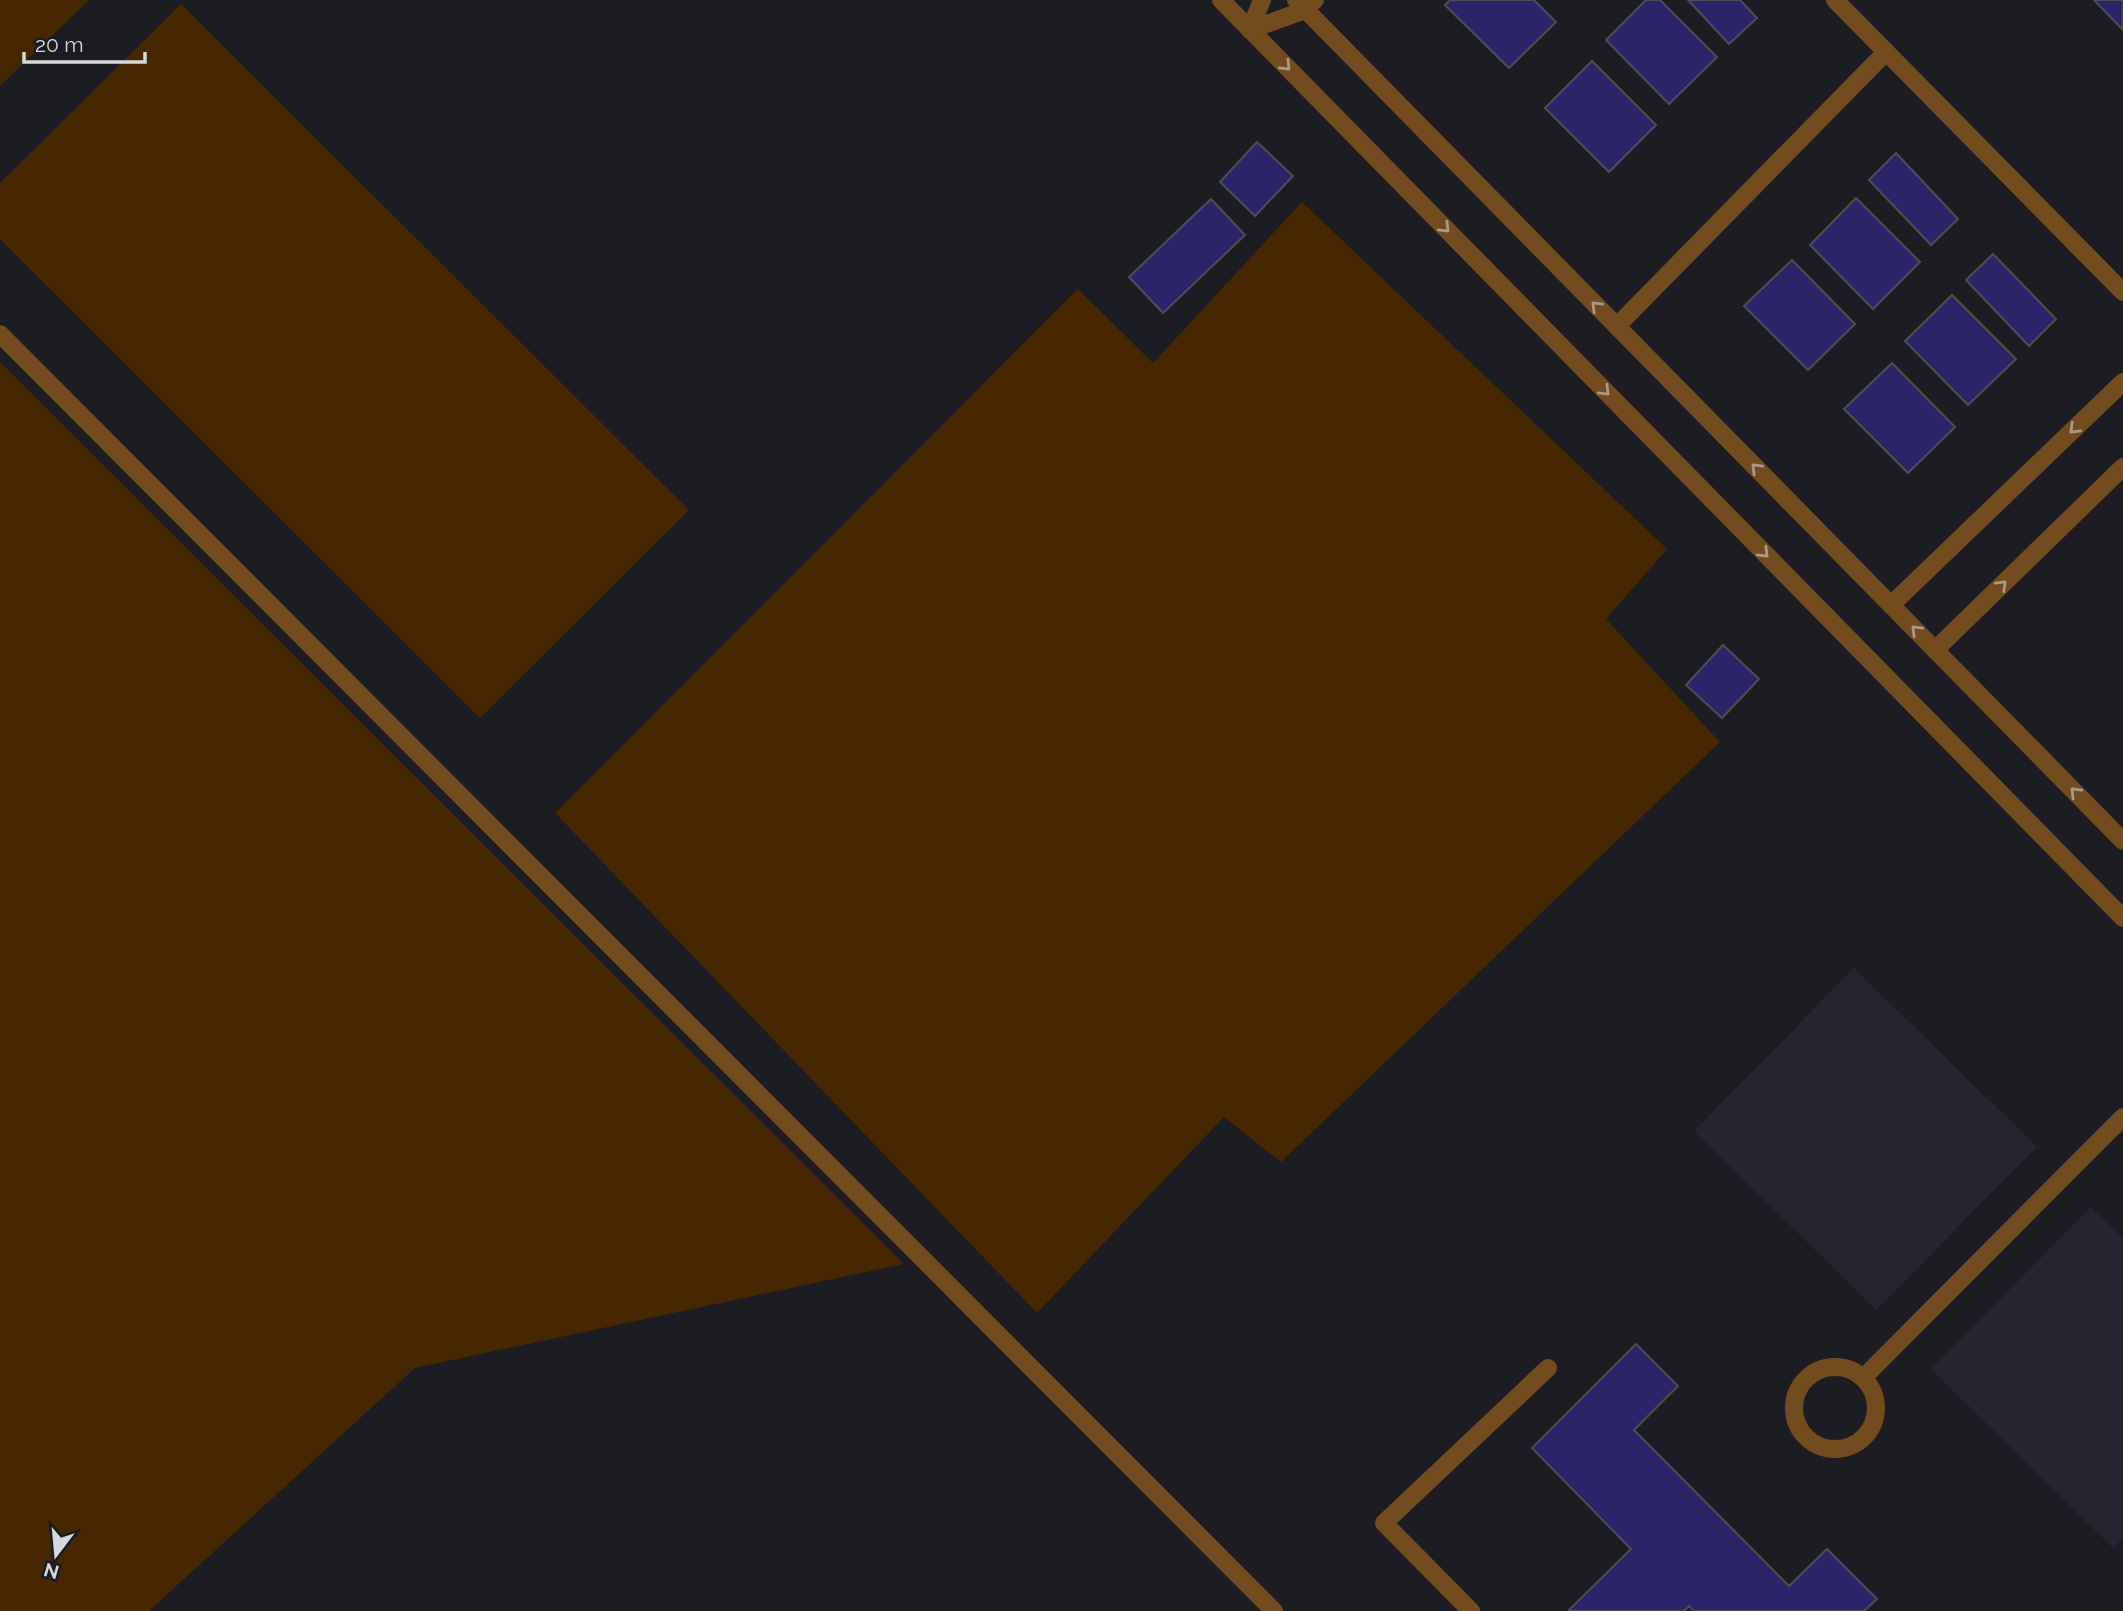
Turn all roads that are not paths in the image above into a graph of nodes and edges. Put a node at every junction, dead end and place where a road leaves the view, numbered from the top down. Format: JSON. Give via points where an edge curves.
{"nodes":[{"id":1,"x":1221,"y":0,"type":"edge"},
{"id":2,"x":1262,"y":0,"type":"edge"},
{"id":3,"x":1835,"y":0,"type":"edge"},
{"id":4,"x":1306,"y":3,"type":"edge"},
{"id":5,"x":1250,"y":30,"type":"junction"},
{"id":6,"x":1886,"y":52,"type":"junction"},
{"id":7,"x":2123,"y":292,"type":"edge"},
{"id":8,"x":1617,"y":326,"type":"junction"},
{"id":9,"x":0,"y":334,"type":"edge"},
{"id":10,"x":2123,"y":382,"type":"edge"},
{"id":11,"x":2123,"y":467,"type":"edge"},
{"id":12,"x":1891,"y":605,"type":"junction"},
{"id":13,"x":1935,"y":650,"type":"junction"},
{"id":14,"x":2123,"y":841,"type":"edge"},
{"id":15,"x":2123,"y":918,"type":"edge"},
{"id":16,"x":2123,"y":1117,"type":"edge"},
{"id":17,"x":1548,"y":1368,"type":"dead end"},
{"id":18,"x":1863,"y":1378,"type":"junction"},
{"id":19,"x":1273,"y":1611,"type":"edge"},
{"id":20,"x":1471,"y":1611,"type":"edge"}],
"edges":[{"from":1,"to":5,"type":"street"},
{"from":2,"to":5,"type":"street"},
{"from":3,"to":6,"type":"street"},
{"from":4,"to":5,"type":"street"},
{"from":8,"to":4,"type":"street","one_way":true},
{"from":5,"to":15,"type":"street","one_way":true},
{"from":6,"to":7,"type":"street"},
{"from":6,"to":8,"type":"street"},
{"from":12,"to":8,"type":"street","one_way":true},
{"from":9,"to":19,"type":"street"},
{"from":10,"to":12,"type":"street","one_way":true},
{"from":13,"to":11,"type":"street","one_way":true},
{"from":13,"to":12,"type":"street","one_way":true},
{"from":14,"to":13,"type":"street","one_way":true},
{"from":16,"to":18,"type":"street"},
{"from":17,"to":20,"type":"street","via":[[1384,1523]]},
{"from":18,"to":18,"type":"street","via":[[1839,1368],[1813,1374],[1803,1383],[1794,1408],[1797,1421],[1813,1442],[1839,1449],[1863,1439],[1876,1415],[1876,1401]]}]}
